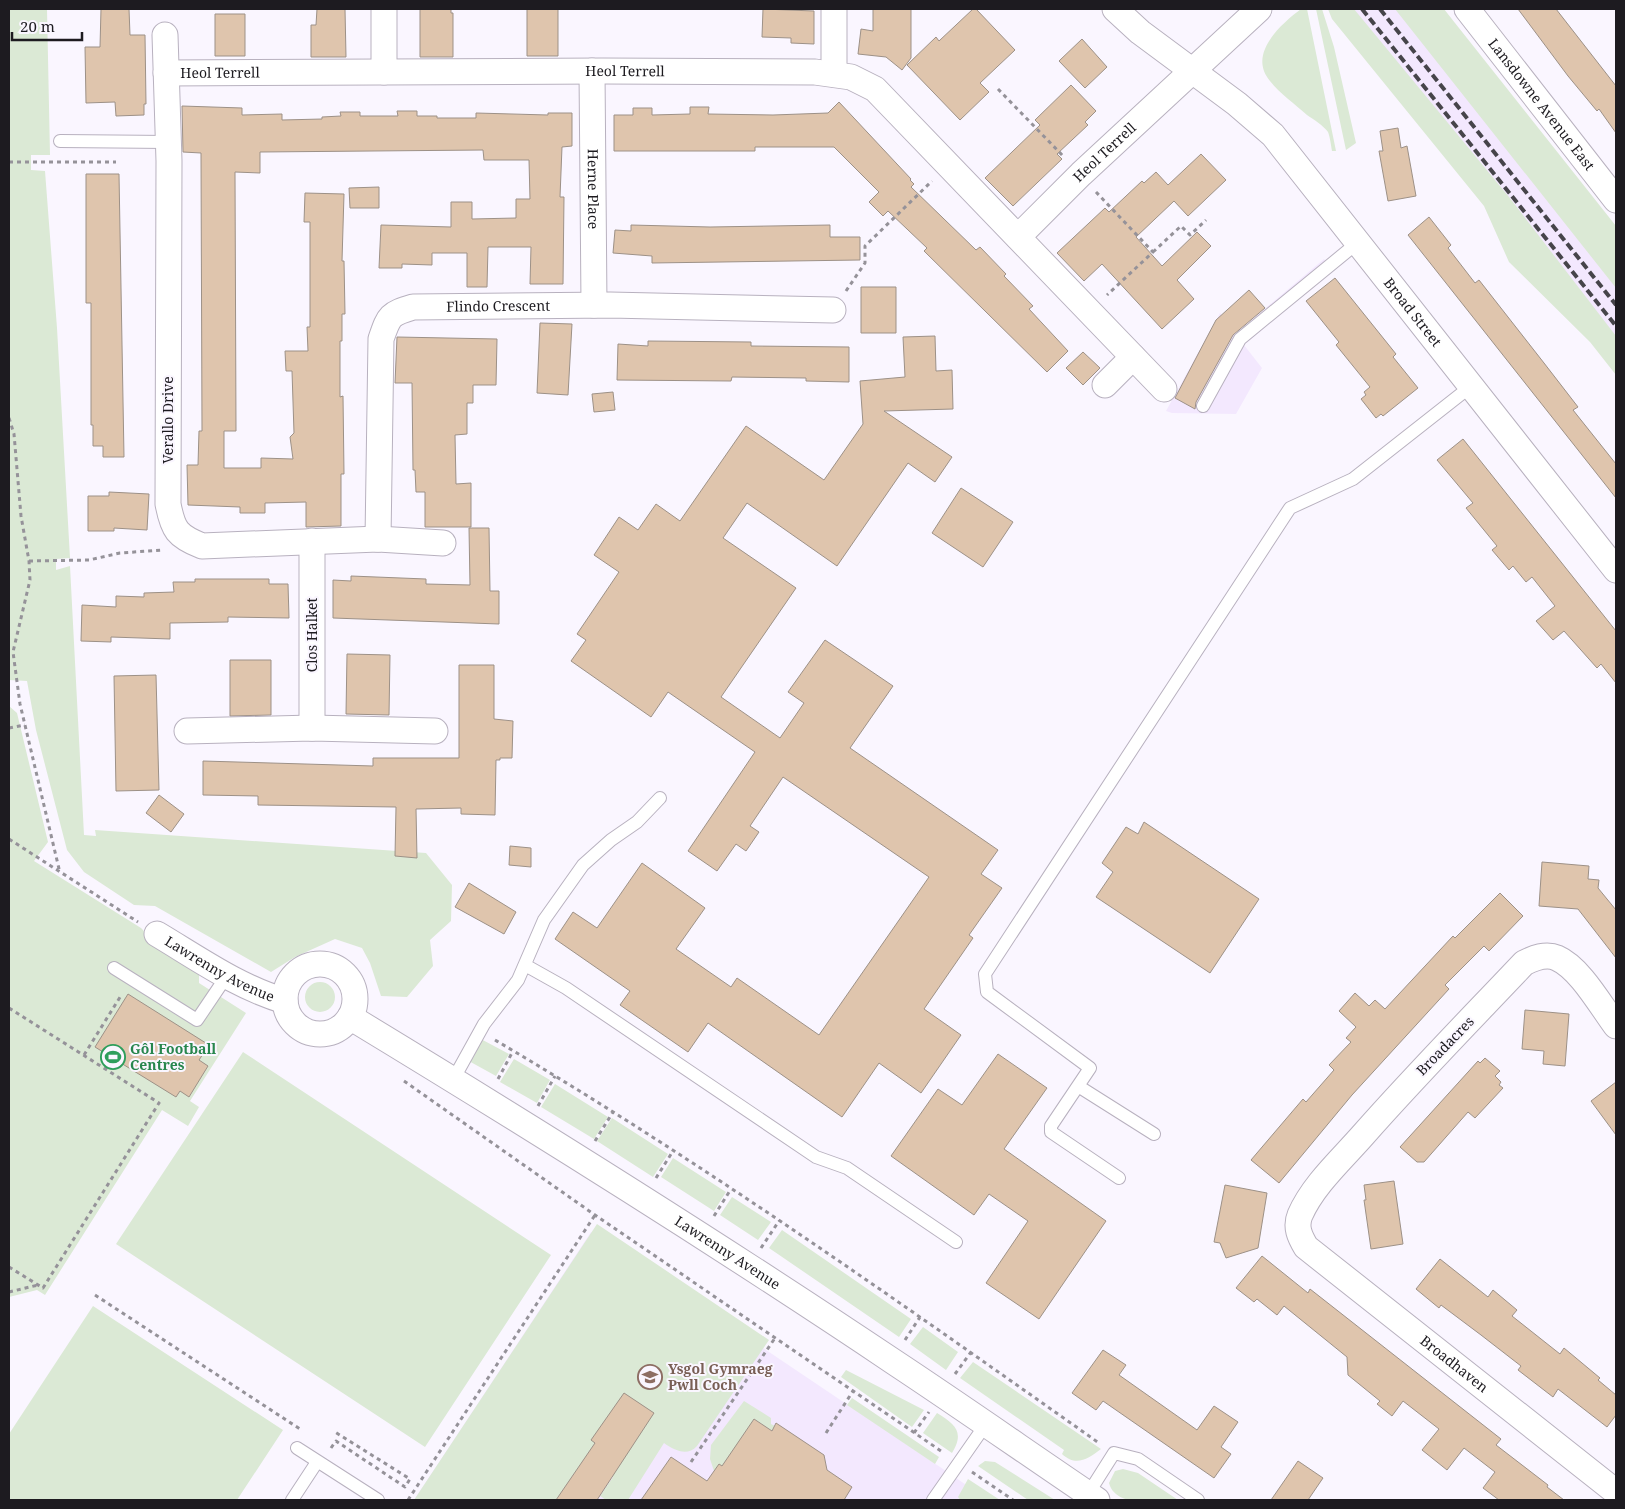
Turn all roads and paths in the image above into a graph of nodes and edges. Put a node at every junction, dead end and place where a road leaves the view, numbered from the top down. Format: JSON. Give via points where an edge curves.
{"nodes":[{"id":1,"x":384,"y":9,"type":"edge"},
{"id":2,"x":834,"y":9,"type":"edge"},
{"id":3,"x":1115,"y":9,"type":"edge"},
{"id":4,"x":1259,"y":9,"type":"edge"},
{"id":5,"x":1467,"y":9,"type":"edge"},
{"id":6,"x":165,"y":35,"type":"dead end"},
{"id":7,"x":1193,"y":70,"type":"junction"},
{"id":8,"x":592,"y":71,"type":"junction"},
{"id":9,"x":384,"y":72,"type":"junction"},
{"id":10,"x":166,"y":73,"type":"junction"},
{"id":11,"x":834,"y":74,"type":"junction"},
{"id":12,"x":998,"y":89,"type":"dead end"},
{"id":13,"x":60,"y":141,"type":"dead end"},
{"id":14,"x":168,"y":142,"type":"junction"},
{"id":15,"x":9,"y":162,"type":"edge"},
{"id":16,"x":118,"y":162,"type":"dead end"},
{"id":17,"x":949,"y":165,"type":"junction"},
{"id":18,"x":1080,"y":175,"type":"junction"},
{"id":19,"x":1616,"y":200,"type":"edge"},
{"id":20,"x":1206,"y":220,"type":"dead end"},
{"id":21,"x":1018,"y":237,"type":"junction"},
{"id":22,"x":1356,"y":244,"type":"junction"},
{"id":23,"x":1153,"y":252,"type":"junction"},
{"id":24,"x":594,"y":305,"type":"junction"},
{"id":25,"x":833,"y":310,"type":"joint"},
{"id":26,"x":1090,"y":312,"type":"junction"},
{"id":27,"x":1133,"y":357,"type":"junction"},
{"id":28,"x":1105,"y":385,"type":"dead end"},
{"id":29,"x":1470,"y":387,"type":"junction"},
{"id":30,"x":1164,"y":389,"type":"dead end"},
{"id":31,"x":1203,"y":406,"type":"dead end"},
{"id":32,"x":9,"y":418,"type":"edge"},
{"id":33,"x":180,"y":534,"type":"junction"},
{"id":34,"x":378,"y":539,"type":"junction"},
{"id":35,"x":312,"y":542,"type":"junction"},
{"id":36,"x":443,"y":543,"type":"dead end"},
{"id":37,"x":29,"y":561,"type":"junction"},
{"id":38,"x":1616,"y":570,"type":"edge"},
{"id":39,"x":26,"y":725,"type":"junction"},
{"id":40,"x":9,"y":728,"type":"edge"},
{"id":41,"x":312,"y":728,"type":"junction"},
{"id":42,"x":187,"y":731,"type":"dead end"},
{"id":43,"x":435,"y":731,"type":"dead end"},
{"id":44,"x":660,"y":798,"type":"dead end"},
{"id":45,"x":9,"y":839,"type":"edge"},
{"id":46,"x":60,"y":873,"type":"junction"},
{"id":47,"x":157,"y":934,"type":"joint"},
{"id":48,"x":525,"y":965,"type":"junction"},
{"id":49,"x":114,"y":968,"type":"dead end"},
{"id":50,"x":226,"y":977,"type":"junction"},
{"id":51,"x":132,"y":979,"type":"junction"},
{"id":52,"x":285,"y":1001,"type":"junction"},
{"id":53,"x":9,"y":1008,"type":"edge"},
{"id":54,"x":350,"y":1017,"type":"junction"},
{"id":55,"x":1616,"y":1026,"type":"edge"},
{"id":56,"x":480,"y":1032,"type":"junction"},
{"id":57,"x":513,"y":1051,"type":"junction"},
{"id":58,"x":84,"y":1055,"type":"junction"},
{"id":59,"x":397,"y":1076,"type":"dead end"},
{"id":60,"x":555,"y":1076,"type":"junction"},
{"id":61,"x":453,"y":1080,"type":"junction"},
{"id":62,"x":1078,"y":1086,"type":"junction"},
{"id":63,"x":486,"y":1100,"type":"junction"},
{"id":64,"x":613,"y":1112,"type":"junction"},
{"id":65,"x":527,"y":1125,"type":"junction"},
{"id":66,"x":1154,"y":1134,"type":"dead end"},
{"id":67,"x":673,"y":1151,"type":"junction"},
{"id":68,"x":583,"y":1160,"type":"junction"},
{"id":69,"x":1119,"y":1178,"type":"dead end"},
{"id":70,"x":731,"y":1189,"type":"junction"},
{"id":71,"x":643,"y":1199,"type":"junction"},
{"id":72,"x":595,"y":1215,"type":"junction"},
{"id":73,"x":779,"y":1221,"type":"junction"},
{"id":74,"x":1298,"y":1232,"type":"joint"},
{"id":75,"x":702,"y":1236,"type":"junction"},
{"id":76,"x":956,"y":1242,"type":"dead end"},
{"id":77,"x":9,"y":1267,"type":"edge"},
{"id":78,"x":749,"y":1267,"type":"junction"},
{"id":79,"x":39,"y":1285,"type":"junction"},
{"id":80,"x":9,"y":1292,"type":"edge"},
{"id":81,"x":96,"y":1294,"type":"dead end"},
{"id":82,"x":775,"y":1338,"type":"junction"},
{"id":83,"x":853,"y":1391,"type":"junction"},
{"id":84,"x":986,"y":1424,"type":"junction"},
{"id":85,"x":300,"y":1429,"type":"dead end"},
{"id":86,"x":335,"y":1432,"type":"dead end"},
{"id":87,"x":826,"y":1433,"type":"dead end"},
{"id":88,"x":297,"y":1448,"type":"dead end"},
{"id":89,"x":331,"y":1449,"type":"dead end"},
{"id":90,"x":1114,"y":1453,"type":"junction"},
{"id":91,"x":317,"y":1462,"type":"junction"},
{"id":92,"x":691,"y":1462,"type":"dead end"},
{"id":93,"x":958,"y":1463,"type":"junction"},
{"id":94,"x":1616,"y":1492,"type":"edge"},
{"id":95,"x":1092,"y":1497,"type":"edge"},
{"id":96,"x":292,"y":1500,"type":"edge"},
{"id":97,"x":378,"y":1500,"type":"edge"},
{"id":98,"x":408,"y":1500,"type":"edge"},
{"id":99,"x":932,"y":1500,"type":"edge"},
{"id":100,"x":1013,"y":1500,"type":"edge"},
{"id":101,"x":1198,"y":1500,"type":"edge"}],
"edges":[{"from":1,"to":9,"type":"street"},
{"from":2,"to":11,"type":"street"},
{"from":3,"to":7,"type":"street","name":"Broad Street","via":[[1140,32]]},
{"from":4,"to":7,"type":"street","name":"Heol Terrell"},
{"from":5,"to":19,"type":"street","name":"Lansdowne Avenue East"},
{"from":6,"to":10,"type":"street","name":"Verallo Drive"},
{"from":7,"to":18,"type":"street","name":"Heol Terrell"},
{"from":7,"to":22,"type":"street","name":"Broad Street","via":[[1273,135]]},
{"from":8,"to":9,"type":"street","name":"Heol Terrell"},
{"from":8,"to":11,"type":"street","name":"Heol Terrell"},
{"from":8,"to":24,"type":"street","name":"Herne Place"},
{"from":9,"to":10,"type":"street","name":"Heol Terrell"},
{"from":10,"to":14,"type":"street","name":"Verallo Drive"},
{"from":11,"to":17,"type":"street","name":"Heol Terrell","via":[[851,76],[876,89]]},
{"from":12,"to":18,"type":"path"},
{"from":13,"to":14,"type":"lane"},
{"from":14,"to":33,"type":"street","name":"Verallo Drive","via":[[168,504],[172,527]]},
{"from":15,"to":16,"type":"path"},
{"from":17,"to":21,"type":"street","name":"Heol Terrell"},
{"from":17,"to":25,"type":"path","via":[[865,246],[865,263]]},
{"from":18,"to":21,"type":"street","name":"Heol Terrell"},
{"from":18,"to":23,"type":"path"},
{"from":20,"to":23,"type":"path","via":[[1190,235],[1181,226]]},
{"from":21,"to":26,"type":"street","name":"Heol Terrell"},
{"from":22,"to":29,"type":"street","name":"Broad Street"},
{"from":22,"to":31,"type":"lane","via":[[1240,339]]},
{"from":23,"to":26,"type":"path"},
{"from":24,"to":25,"type":"street","name":"Flindo Crescent"},
{"from":24,"to":34,"type":"street","name":"Flindo Crescent","via":[[413,307],[394,313],[381,339]]},
{"from":26,"to":27,"type":"street","name":"Heol Terrell"},
{"from":27,"to":28,"type":"street"},
{"from":27,"to":30,"type":"street","name":"Heol Terrell"},
{"from":29,"to":38,"type":"street","name":"Broad Street"},
{"from":29,"to":62,"type":"lane","via":[[1353,479],[1290,508],[986,974],[987,992],[1090,1068]]},
{"from":32,"to":37,"type":"path","via":[[14,434],[21,516]]},
{"from":33,"to":35,"type":"street","via":[[202,546]]},
{"from":33,"to":37,"type":"path","via":[[160,551],[120,553],[89,560]]},
{"from":34,"to":35,"type":"street"},
{"from":34,"to":36,"type":"street"},
{"from":35,"to":41,"type":"street","name":"Clos Halket"},
{"from":37,"to":39,"type":"path","via":[[30,580],[13,652]]},
{"from":39,"to":40,"type":"path"},
{"from":39,"to":46,"type":"path"},
{"from":41,"to":42,"type":"street"},
{"from":41,"to":43,"type":"street"},
{"from":44,"to":48,"type":"lane","via":[[637,822],[583,865],[544,920]]},
{"from":45,"to":46,"type":"path"},
{"from":46,"to":47,"type":"path"},
{"from":47,"to":50,"type":"street","name":"Lawrenny Avenue"},
{"from":48,"to":56,"type":"lane","via":[[518,980]]},
{"from":48,"to":76,"type":"lane","via":[[566,988],[816,1157],[847,1168]]},
{"from":49,"to":51,"type":"lane"},
{"from":50,"to":51,"type":"lane","via":[[197,1020]]},
{"from":50,"to":52,"type":"street","name":"Lawrenny Avenue","via":[[261,994]]},
{"from":51,"to":58,"type":"path"},
{"from":52,"to":54,"type":"street","name":"Lawrenny Avenue","via":[[293,1021],[312,1033],[333,1031]]},
{"from":52,"to":54,"type":"street","name":"Lawrenny Avenue","via":[[292,978],[300,970],[323,964],[340,970],[352,983],[355,1006]]},
{"from":53,"to":58,"type":"path"},
{"from":54,"to":61,"type":"street","name":"Lawrenny Avenue"},
{"from":55,"to":74,"type":"street","name":"Broadacres","via":[[1572,968],[1556,958],[1539,956],[1524,963],[1338,1163],[1308,1201],[1299,1217]]},
{"from":56,"to":57,"type":"path"},
{"from":56,"to":61,"type":"lane"},
{"from":57,"to":60,"type":"path"},
{"from":57,"to":63,"type":"path"},
{"from":58,"to":79,"type":"path","via":[[160,1103],[43,1288]]},
{"from":59,"to":72,"type":"path"},
{"from":60,"to":64,"type":"path"},
{"from":60,"to":65,"type":"path"},
{"from":61,"to":63,"type":"street","name":"Lawrenny Avenue"},
{"from":62,"to":66,"type":"lane"},
{"from":62,"to":69,"type":"lane","via":[[1051,1126],[1051,1132]]},
{"from":63,"to":65,"type":"street","name":"Lawrenny Avenue"},
{"from":64,"to":67,"type":"path"},
{"from":64,"to":68,"type":"path"},
{"from":65,"to":68,"type":"street","name":"Lawrenny Avenue"},
{"from":67,"to":70,"type":"path"},
{"from":67,"to":71,"type":"path"},
{"from":68,"to":71,"type":"street","name":"Lawrenny Avenue"},
{"from":70,"to":73,"type":"path"},
{"from":70,"to":75,"type":"path"},
{"from":71,"to":75,"type":"street","name":"Lawrenny Avenue"},
{"from":72,"to":82,"type":"path"},
{"from":72,"to":98,"type":"path"},
{"from":73,"to":78,"type":"path"},
{"from":73,"to":90,"type":"path"},
{"from":74,"to":94,"type":"street","name":"Broadhaven","via":[[1306,1247]]},
{"from":75,"to":78,"type":"street","name":"Lawrenny Avenue"},
{"from":77,"to":79,"type":"path"},
{"from":78,"to":84,"type":"street","name":"Lawrenny Avenue"},
{"from":79,"to":80,"type":"path"},
{"from":81,"to":85,"type":"path"},
{"from":82,"to":83,"type":"path"},
{"from":82,"to":92,"type":"path"},
{"from":83,"to":87,"type":"path"},
{"from":83,"to":93,"type":"path"},
{"from":84,"to":93,"type":"lane"},
{"from":84,"to":95,"type":"street","name":"Lawrenny Avenue"},
{"from":86,"to":89,"type":"path","via":[[410,1479],[405,1487],[336,1440]]},
{"from":88,"to":91,"type":"lane"},
{"from":90,"to":95,"type":"lane"},
{"from":90,"to":101,"type":"lane","via":[[1138,1459]]},
{"from":91,"to":96,"type":"lane"},
{"from":91,"to":97,"type":"lane"},
{"from":93,"to":99,"type":"lane"},
{"from":93,"to":100,"type":"path"}]}
